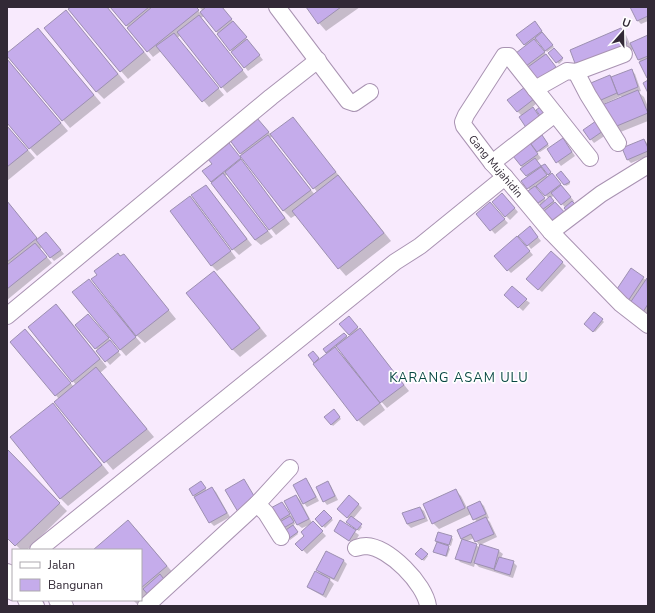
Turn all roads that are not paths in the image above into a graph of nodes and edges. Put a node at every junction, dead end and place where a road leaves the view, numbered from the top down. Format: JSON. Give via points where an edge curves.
{"nodes":[{"id":1,"x":277,"y":7,"type":"edge"},
{"id":2,"x":624,"y":54,"type":"dead end"},
{"id":3,"x":318,"y":60,"type":"junction"},
{"id":4,"x":576,"y":72,"type":"junction"},
{"id":5,"x":535,"y":89,"type":"junction"},
{"id":6,"x":370,"y":92,"type":"dead end"},
{"id":7,"x":555,"y":114,"type":"junction"},
{"id":8,"x":618,"y":143,"type":"dead end"},
{"id":9,"x":590,"y":158,"type":"dead end"},
{"id":10,"x":492,"y":163,"type":"junction"},
{"id":11,"x":648,"y":165,"type":"edge"},
{"id":12,"x":505,"y":177,"type":"junction"},
{"id":13,"x":551,"y":232,"type":"junction"},
{"id":14,"x":7,"y":316,"type":"edge"},
{"id":15,"x":648,"y":325,"type":"edge"},
{"id":16,"x":290,"y":468,"type":"dead end"},
{"id":17,"x":257,"y":504,"type":"junction"},
{"id":18,"x":281,"y":537,"type":"dead end"},
{"id":19,"x":356,"y":548,"type":"dead end"},
{"id":20,"x":39,"y":549,"type":"edge"},
{"id":21,"x":10,"y":576,"type":"edge"},
{"id":22,"x":12,"y":587,"type":"edge"},
{"id":23,"x":146,"y":606,"type":"edge"},
{"id":24,"x":428,"y":606,"type":"edge"}],
"edges":[{"from":1,"to":3,"type":"street"},
{"from":2,"to":4,"type":"street"},
{"from":3,"to":6,"type":"street","via":[[348,101],[354,103]]},
{"from":3,"to":14,"type":"street"},
{"from":4,"to":5,"type":"street","via":[[567,71]]},
{"from":4,"to":8,"type":"street"},
{"from":5,"to":7,"type":"street","name":"Gang Mujahidin"},
{"from":5,"to":10,"type":"street","name":"Gang Mujahidin","via":[[508,56],[504,56],[466,115],[464,126]]},
{"from":7,"to":9,"type":"street","name":"Gang Mujahidin"},
{"from":7,"to":10,"type":"street"},
{"from":10,"to":12,"type":"street","name":"Gang Mujahidin"},
{"from":11,"to":13,"type":"street","via":[[602,194]]},
{"from":12,"to":13,"type":"street","name":"Gang Mujahidin"},
{"from":12,"to":20,"type":"street","via":[[420,246],[389,267]]},
{"from":13,"to":15,"type":"street","name":"Gang Mujahidin","via":[[621,304]]},
{"from":16,"to":17,"type":"street"},
{"from":17,"to":18,"type":"street","via":[[266,512]]},
{"from":17,"to":23,"type":"street"},
{"from":19,"to":24,"type":"street","via":[[366,546],[377,549],[397,561],[413,577],[427,599]]},
{"from":21,"to":22,"type":"street"}]}
